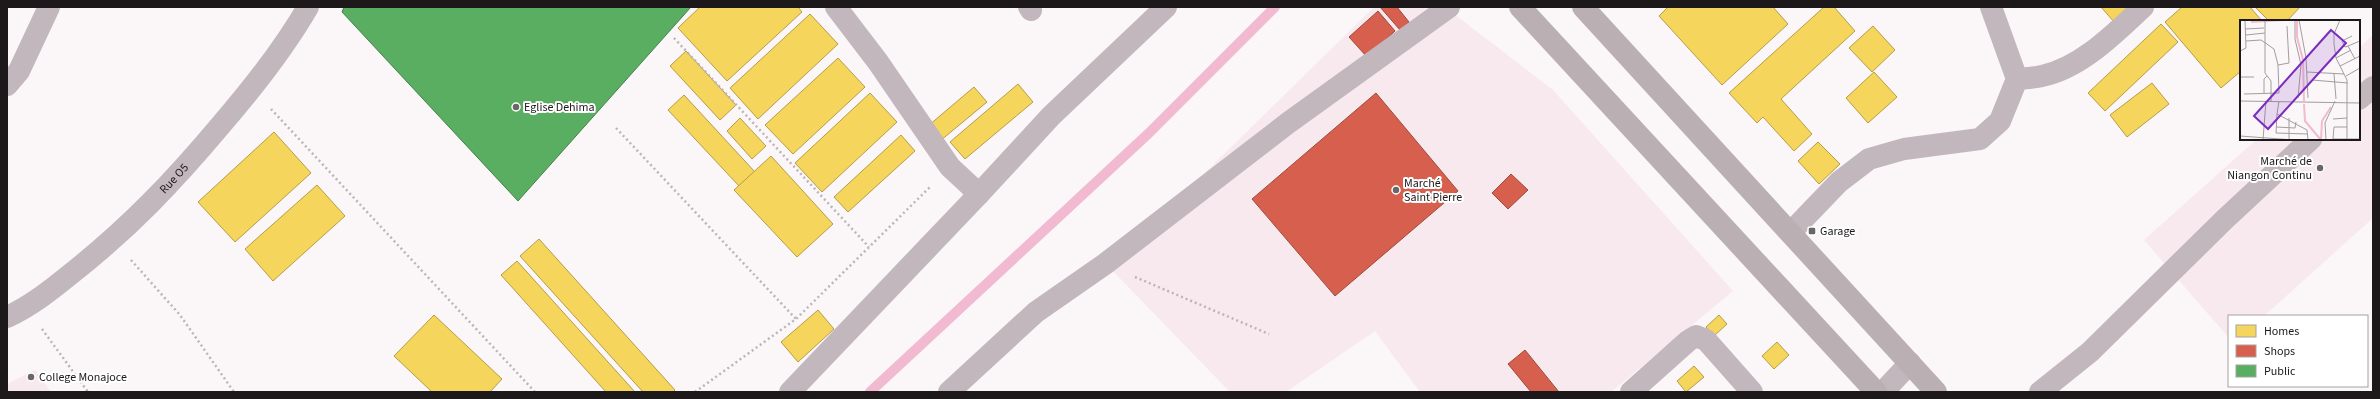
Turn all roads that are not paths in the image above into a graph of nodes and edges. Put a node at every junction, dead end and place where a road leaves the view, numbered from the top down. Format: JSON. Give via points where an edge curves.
{"nodes":[{"id":1,"x":49,"y":7,"type":"edge"},
{"id":2,"x":308,"y":7,"type":"edge"},
{"id":3,"x":836,"y":7,"type":"edge"},
{"id":4,"x":1166,"y":7,"type":"edge"},
{"id":5,"x":1449,"y":7,"type":"edge"},
{"id":6,"x":1520,"y":7,"type":"edge"},
{"id":7,"x":1583,"y":7,"type":"edge"},
{"id":8,"x":1991,"y":7,"type":"edge"},
{"id":9,"x":2143,"y":7,"type":"edge"},
{"id":10,"x":2017,"y":79,"type":"junction"},
{"id":11,"x":7,"y":84,"type":"edge"},
{"id":12,"x":2373,"y":87,"type":"edge"},
{"id":13,"x":2360,"y":97,"type":"edge"},
{"id":14,"x":2310,"y":140,"type":"edge"},
{"id":15,"x":980,"y":194,"type":"junction"},
{"id":16,"x":1791,"y":232,"type":"junction"},
{"id":17,"x":7,"y":317,"type":"edge"},
{"id":18,"x":1910,"y":363,"type":"junction"},
{"id":19,"x":790,"y":392,"type":"edge"},
{"id":20,"x":949,"y":392,"type":"edge"},
{"id":21,"x":1631,"y":392,"type":"edge"},
{"id":22,"x":1752,"y":392,"type":"edge"},
{"id":23,"x":1876,"y":392,"type":"edge"},
{"id":24,"x":1883,"y":392,"type":"edge"},
{"id":25,"x":1936,"y":392,"type":"edge"},
{"id":26,"x":2040,"y":392,"type":"edge"}],
"edges":[{"from":1,"to":11,"type":"street","via":[[19,72]]},
{"from":2,"to":17,"type":"street","name":"Rue O5","via":[[252,88],[178,175],[114,240],[27,308]]},
{"from":3,"to":15,"type":"street","via":[[878,62],[950,167]]},
{"from":4,"to":15,"type":"street","via":[[1050,116]]},
{"from":5,"to":20,"type":"street","via":[[1288,123],[1105,264],[1036,312]]},
{"from":6,"to":23,"type":"main road"},
{"from":7,"to":16,"type":"main road"},
{"from":8,"to":10,"type":"street"},
{"from":9,"to":10,"type":"street","via":[[2115,33],[2077,62],[2042,76]]},
{"from":10,"to":16,"type":"street","via":[[2000,122],[1980,139],[1904,149],[1869,159],[1840,182]]},
{"from":12,"to":13,"type":"street"},
{"from":14,"to":26,"type":"street","via":[[2224,220],[2090,352]]},
{"from":15,"to":19,"type":"street"},
{"from":16,"to":18,"type":"main road"},
{"from":18,"to":24,"type":"street"},
{"from":18,"to":25,"type":"main road"},
{"from":21,"to":22,"type":"street","via":[[1696,336],[1706,340]]}]}
